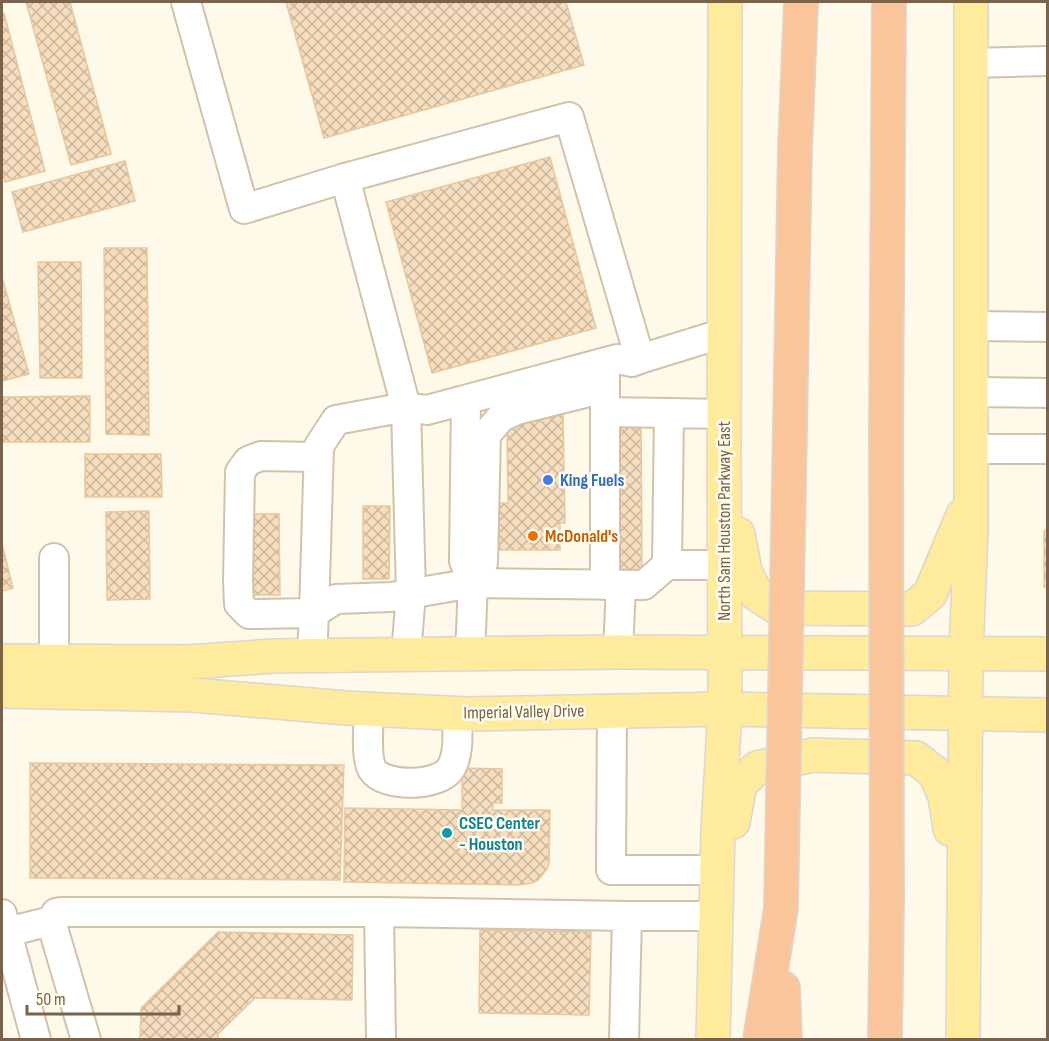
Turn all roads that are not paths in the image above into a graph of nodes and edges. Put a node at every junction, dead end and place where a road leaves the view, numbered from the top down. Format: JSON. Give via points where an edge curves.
{"nodes":[{"id":1,"x":186,"y":2,"type":"edge"},
{"id":2,"x":725,"y":2,"type":"edge"},
{"id":3,"x":781,"y":2,"type":"edge"},
{"id":4,"x":801,"y":2,"type":"edge"},
{"id":5,"x":891,"y":2,"type":"edge"},
{"id":6,"x":971,"y":2,"type":"edge"},
{"id":7,"x":1047,"y":62,"type":"edge"},
{"id":8,"x":972,"y":63,"type":"junction"},
{"id":9,"x":345,"y":178,"type":"junction"},
{"id":10,"x":794,"y":234,"type":"junction"},
{"id":11,"x":970,"y":326,"type":"junction"},
{"id":12,"x":1047,"y":327,"type":"edge"},
{"id":13,"x":724,"y":333,"type":"junction"},
{"id":14,"x":639,"y":359,"type":"junction"},
{"id":15,"x":605,"y":387,"type":"junction"},
{"id":16,"x":970,"y":392,"type":"junction"},
{"id":17,"x":1047,"y":393,"type":"edge"},
{"id":18,"x":466,"y":400,"type":"junction"},
{"id":19,"x":406,"y":407,"type":"junction"},
{"id":20,"x":669,"y":413,"type":"junction"},
{"id":21,"x":724,"y":414,"type":"junction"},
{"id":22,"x":971,"y":449,"type":"junction"},
{"id":23,"x":1047,"y":449,"type":"edge"},
{"id":24,"x":724,"y":452,"type":"junction"},
{"id":25,"x":318,"y":457,"type":"junction"},
{"id":26,"x":971,"y":496,"type":"junction"},
{"id":27,"x":54,"y":558,"type":"dead end"},
{"id":28,"x":667,"y":565,"type":"junction"},
{"id":29,"x":724,"y":565,"type":"junction"},
{"id":30,"x":473,"y":583,"type":"junction"},
{"id":31,"x":613,"y":585,"type":"junction"},
{"id":32,"x":411,"y":593,"type":"junction"},
{"id":33,"x":314,"y":613,"type":"junction"},
{"id":34,"x":725,"y":651,"type":"junction"},
{"id":35,"x":618,"y":652,"type":"junction"},
{"id":36,"x":966,"y":653,"type":"junction"},
{"id":37,"x":470,"y":654,"type":"junction"},
{"id":38,"x":1047,"y":654,"type":"edge"},
{"id":39,"x":406,"y":655,"type":"junction"},
{"id":40,"x":312,"y":656,"type":"junction"},
{"id":41,"x":54,"y":660,"type":"junction"},
{"id":42,"x":2,"y":661,"type":"edge"},
{"id":43,"x":2,"y":691,"type":"edge"},
{"id":44,"x":308,"y":705,"type":"junction"},
{"id":45,"x":369,"y":709,"type":"junction"},
{"id":46,"x":725,"y":709,"type":"junction"},
{"id":47,"x":612,"y":711,"type":"junction"},
{"id":48,"x":457,"y":713,"type":"junction"},
{"id":49,"x":965,"y":714,"type":"junction"},
{"id":50,"x":1047,"y":715,"type":"edge"},
{"id":51,"x":718,"y":866,"type":"junction"},
{"id":52,"x":963,"y":905,"type":"junction"},
{"id":53,"x":781,"y":908,"type":"junction"},
{"id":54,"x":379,"y":912,"type":"junction"},
{"id":55,"x":627,"y":916,"type":"junction"},
{"id":56,"x":716,"y":916,"type":"junction"},
{"id":57,"x":51,"y":921,"type":"junction"},
{"id":58,"x":4,"y":923,"type":"edge"},
{"id":59,"x":36,"y":1040,"type":"edge"},
{"id":60,"x":86,"y":1040,"type":"edge"},
{"id":61,"x":381,"y":1040,"type":"edge"},
{"id":62,"x":624,"y":1040,"type":"edge"},
{"id":63,"x":713,"y":1040,"type":"edge"},
{"id":64,"x":760,"y":1040,"type":"edge"},
{"id":65,"x":785,"y":1040,"type":"edge"},
{"id":66,"x":885,"y":1040,"type":"edge"},
{"id":67,"x":963,"y":1040,"type":"edge"}],
"edges":[{"from":1,"to":9,"type":"street","via":[[244,209]]},
{"from":2,"to":13,"type":"main road","name":"North Sam Houston Parkway East"},
{"from":3,"to":10,"type":"highway","via":[[782,154]]},
{"from":4,"to":10,"type":"highway"},
{"from":5,"to":66,"type":"highway","bridge":true},
{"from":6,"to":8,"type":"main road"},
{"from":7,"to":8,"type":"street"},
{"from":8,"to":11,"type":"main road"},
{"from":9,"to":14,"type":"street","via":[[569,117]]},
{"from":9,"to":19,"type":"street"},
{"from":10,"to":53,"type":"highway","bridge":true},
{"from":11,"to":12,"type":"street"},
{"from":11,"to":16,"type":"main road"},
{"from":13,"to":14,"type":"street"},
{"from":13,"to":21,"type":"main road","name":"North Sam Houston Parkway East"},
{"from":14,"to":15,"type":"street","via":[[617,359]]},
{"from":15,"to":18,"type":"street"},
{"from":15,"to":20,"type":"street"},
{"from":15,"to":30,"type":"street","via":[[517,410],[501,417],[486,435],[483,563]]},
{"from":15,"to":31,"type":"street"},
{"from":16,"to":17,"type":"street"},
{"from":16,"to":22,"type":"main road"},
{"from":18,"to":19,"type":"street","via":[[427,410]]},
{"from":18,"to":30,"type":"street","via":[[464,561]]},
{"from":19,"to":25,"type":"street","via":[[336,420],[319,446]]},
{"from":19,"to":32,"type":"street"},
{"from":20,"to":21,"type":"street"},
{"from":20,"to":28,"type":"street"},
{"from":21,"to":24,"type":"main road","name":"North Sam Houston Parkway East"},
{"from":22,"to":23,"type":"street"},
{"from":22,"to":26,"type":"main road"},
{"from":24,"to":26,"type":"main road","via":[[745,571],[756,594],[778,608],[912,609],[930,594]]},
{"from":24,"to":29,"type":"main road","name":"North Sam Houston Parkway East"},
{"from":25,"to":33,"type":"street"},
{"from":25,"to":33,"type":"street","via":[[261,456],[248,461],[240,472],[238,502],[239,604],[249,614]]},
{"from":26,"to":36,"type":"main road"},
{"from":27,"to":41,"type":"street"},
{"from":28,"to":29,"type":"street"},
{"from":28,"to":31,"type":"street","via":[[644,585]]},
{"from":29,"to":34,"type":"main road","name":"North Sam Houston Parkway East"},
{"from":30,"to":31,"type":"street"},
{"from":30,"to":32,"type":"street"},
{"from":30,"to":37,"type":"street"},
{"from":31,"to":35,"type":"street"},
{"from":32,"to":33,"type":"street","via":[[336,599]]},
{"from":32,"to":39,"type":"street"},
{"from":33,"to":40,"type":"street"},
{"from":34,"to":35,"type":"main road"},
{"from":34,"to":36,"type":"main road"},
{"from":34,"to":46,"type":"main road","name":"North Sam Houston Parkway East"},
{"from":35,"to":37,"type":"main road"},
{"from":36,"to":38,"type":"main road"},
{"from":36,"to":49,"type":"main road"},
{"from":37,"to":39,"type":"main road"},
{"from":39,"to":40,"type":"main road"},
{"from":40,"to":41,"type":"main road","via":[[189,662]]},
{"from":40,"to":44,"type":"main road"},
{"from":41,"to":42,"type":"main road"},
{"from":43,"to":44,"type":"main road","name":"Imperial Valley Drive","via":[[193,695]]},
{"from":44,"to":45,"type":"main road","name":"Imperial Valley Drive"},
{"from":45,"to":48,"type":"main road","name":"Imperial Valley Drive"},
{"from":45,"to":48,"type":"street","via":[[372,768],[392,781],[410,782],[441,779],[451,769],[457,750]]},
{"from":46,"to":47,"type":"main road","name":"Imperial Valley Drive"},
{"from":46,"to":49,"type":"main road","name":"Imperial Valley Drive"},
{"from":46,"to":51,"type":"main road","name":"North Sam Houston Parkway East"},
{"from":47,"to":48,"type":"main road","name":"Imperial Valley Drive"},
{"from":47,"to":51,"type":"street","via":[[612,870]]},
{"from":49,"to":50,"type":"main road","name":"Imperial Valley Drive"},
{"from":49,"to":52,"type":"main road"},
{"from":51,"to":52,"type":"main road","via":[[740,784],[757,768],[813,755],[916,758],[935,773],[945,796]]},
{"from":51,"to":56,"type":"main road","name":"North Sam Houston Parkway East"},
{"from":52,"to":67,"type":"main road"},
{"from":53,"to":64,"type":"highway"},
{"from":53,"to":65,"type":"highway"},
{"from":54,"to":55,"type":"street"},
{"from":54,"to":57,"type":"street","via":[[61,912]]},
{"from":54,"to":61,"type":"street"},
{"from":55,"to":56,"type":"street"},
{"from":55,"to":62,"type":"street"},
{"from":56,"to":63,"type":"main road","name":"North Sam Houston Parkway East"},
{"from":57,"to":58,"type":"street"},
{"from":57,"to":60,"type":"street"},
{"from":58,"to":59,"type":"street"}]}
